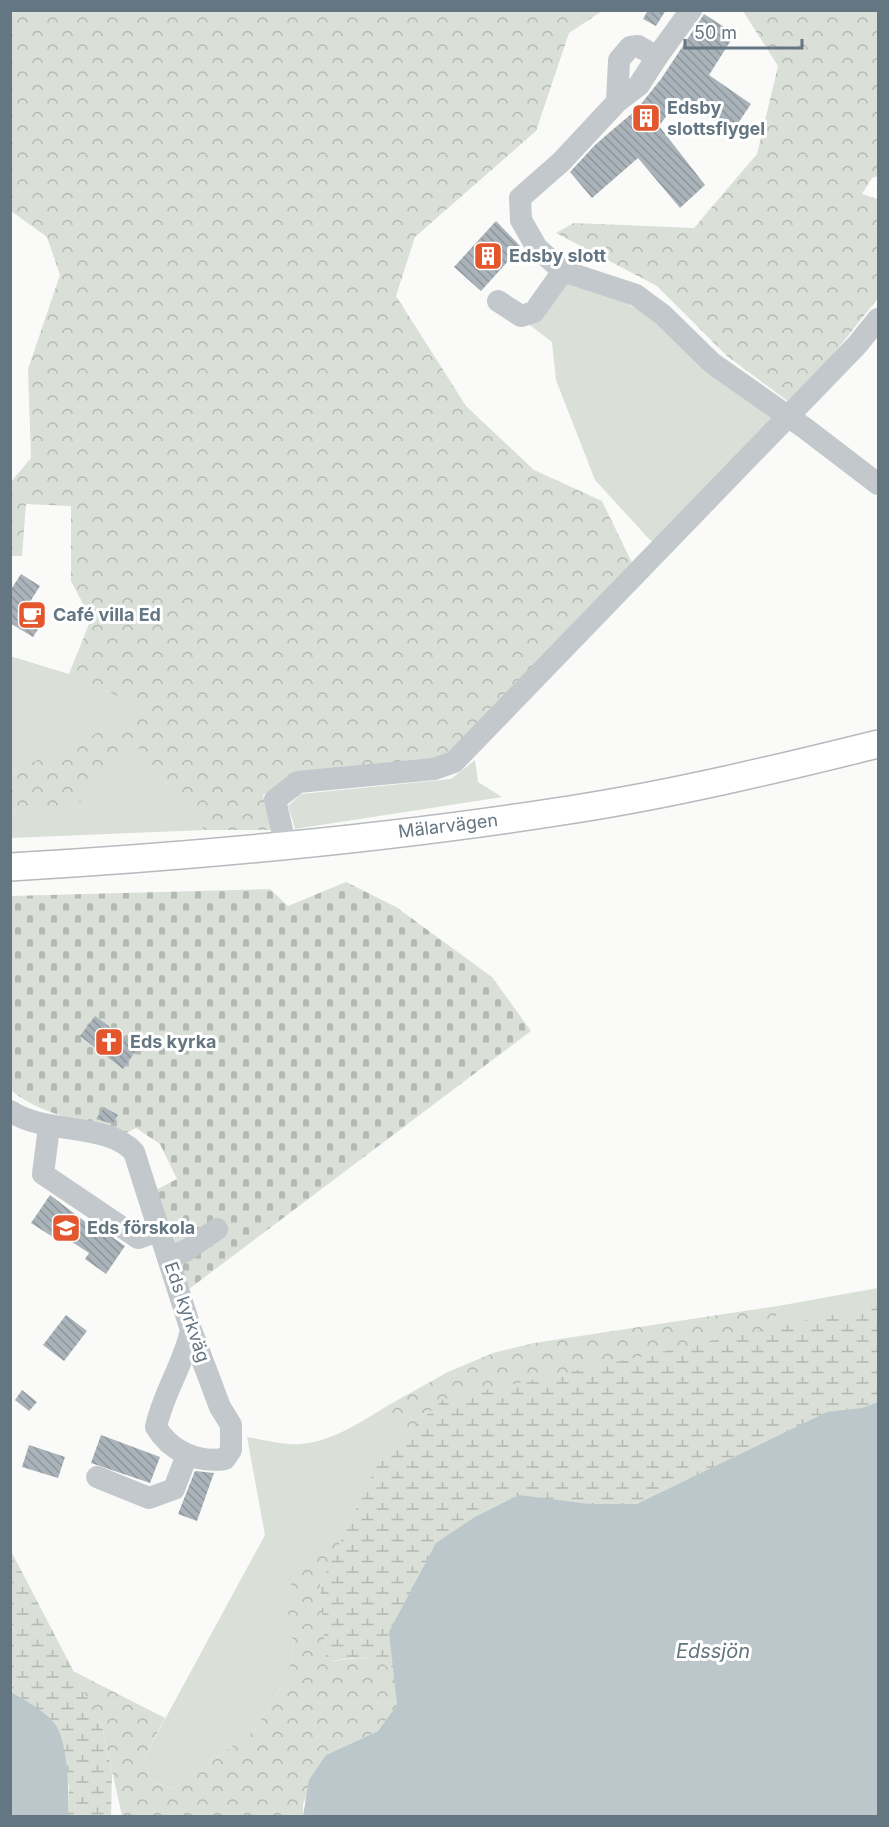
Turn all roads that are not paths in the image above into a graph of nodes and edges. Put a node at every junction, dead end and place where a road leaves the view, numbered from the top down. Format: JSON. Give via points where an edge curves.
{"nodes":[{"id":1,"x":691,"y":10,"type":"edge"},
{"id":2,"x":657,"y":57,"type":"junction"},
{"id":3,"x":617,"y":102,"type":"junction"},
{"id":4,"x":563,"y":271,"type":"junction"},
{"id":5,"x":498,"y":301,"type":"dead end"},
{"id":6,"x":879,"y":319,"type":"edge"},
{"id":7,"x":788,"y":417,"type":"junction"},
{"id":8,"x":879,"y":484,"type":"edge"},
{"id":9,"x":879,"y":744,"type":"edge"},
{"id":10,"x":286,"y":847,"type":"junction"},
{"id":11,"x":10,"y":867,"type":"edge"},
{"id":12,"x":10,"y":1111,"type":"edge"},
{"id":13,"x":49,"y":1127,"type":"junction"},
{"id":14,"x":217,"y":1229,"type":"dead end"},
{"id":15,"x":158,"y":1231,"type":"junction"},
{"id":16,"x":168,"y":1258,"type":"junction"},
{"id":17,"x":191,"y":1330,"type":"junction"},
{"id":18,"x":187,"y":1455,"type":"junction"},
{"id":19,"x":97,"y":1477,"type":"dead end"}],
"edges":[{"from":1,"to":2,"type":"street"},
{"from":2,"to":3,"type":"street","via":[[639,85]]},
{"from":2,"to":3,"type":"street","via":[[638,46],[630,47],[619,60]]},
{"from":3,"to":4,"type":"street","via":[[561,162],[520,198],[521,220],[537,248]]},
{"from":4,"to":5,"type":"street","via":[[534,312],[521,316]]},
{"from":4,"to":7,"type":"street","via":[[636,294],[712,363]]},
{"from":6,"to":7,"type":"street"},
{"from":7,"to":8,"type":"street"},
{"from":7,"to":10,"type":"street","via":[[454,762],[434,770],[298,782],[275,800]]},
{"from":9,"to":10,"type":"main road","name":"Mälarvägen","via":[[787,767],[570,810]]},
{"from":10,"to":11,"type":"main road","name":"Mälarvägen"},
{"from":12,"to":13,"type":"street","name":"Eds kyrkväg"},
{"from":13,"to":15,"type":"street","name":"Eds kyrkväg","via":[[127,1144],[134,1152]]},
{"from":13,"to":15,"type":"street","via":[[43,1174],[138,1238]]},
{"from":14,"to":16,"type":"street"},
{"from":15,"to":16,"type":"street","name":"Eds kyrkväg"},
{"from":16,"to":17,"type":"street","name":"Eds kyrkväg"},
{"from":17,"to":18,"type":"street","via":[[186,1353],[156,1427],[165,1442]]},
{"from":17,"to":18,"type":"street","name":"Eds kyrkväg","via":[[220,1407],[231,1425],[231,1450],[225,1459],[210,1461]]},
{"from":18,"to":19,"type":"street","via":[[174,1489],[149,1497]]}]}
